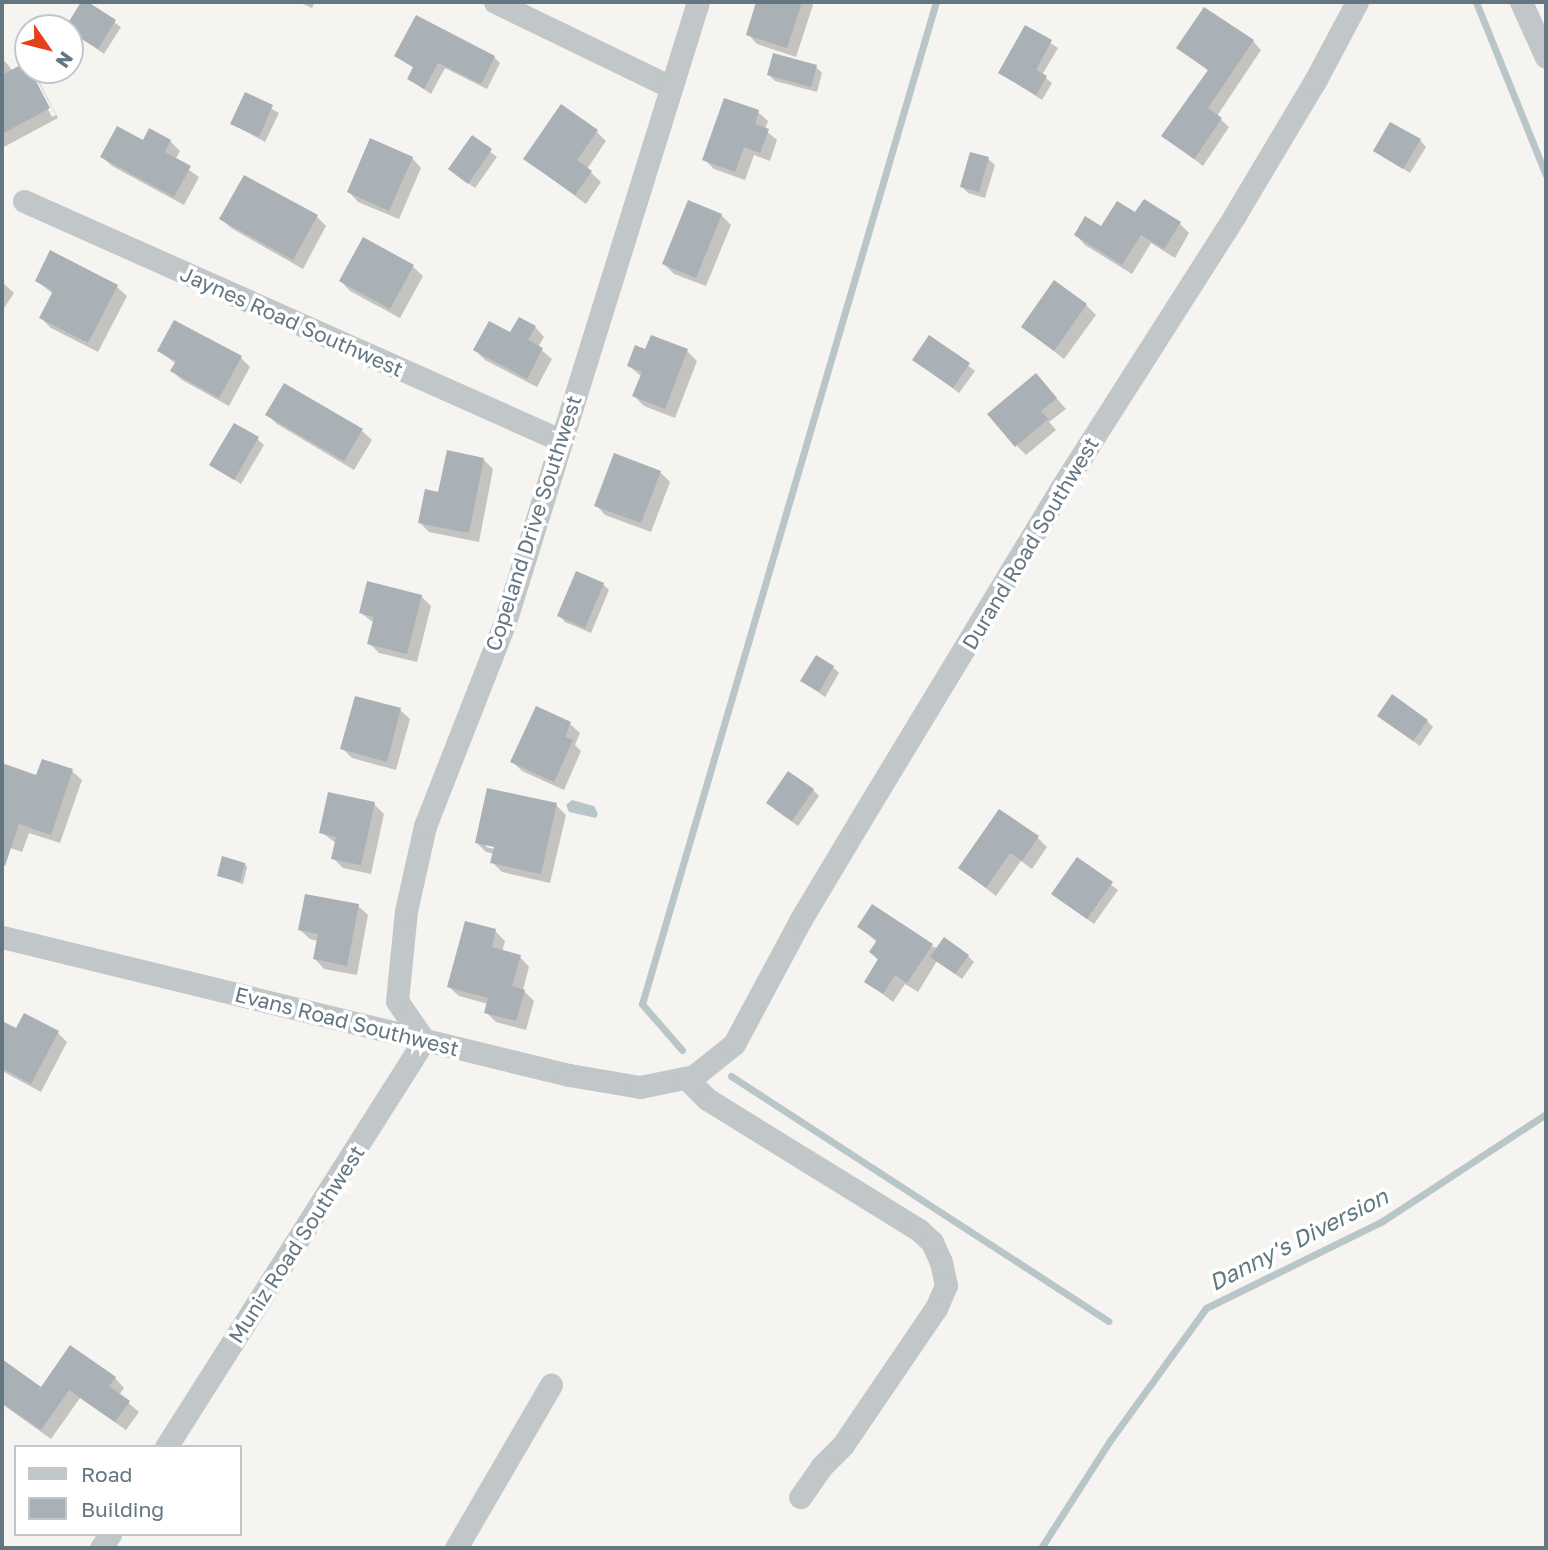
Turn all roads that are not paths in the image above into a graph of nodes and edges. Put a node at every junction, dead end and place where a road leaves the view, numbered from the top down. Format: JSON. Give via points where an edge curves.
{"nodes":[{"id":1,"x":495,"y":2,"type":"edge"},
{"id":2,"x":698,"y":2,"type":"edge"},
{"id":3,"x":1357,"y":2,"type":"edge"},
{"id":4,"x":1521,"y":2,"type":"edge"},
{"id":5,"x":1546,"y":57,"type":"edge"},
{"id":6,"x":671,"y":88,"type":"junction"},
{"id":7,"x":24,"y":201,"type":"dead end"},
{"id":8,"x":560,"y":440,"type":"junction"},
{"id":9,"x":2,"y":937,"type":"edge"},
{"id":10,"x":424,"y":1040,"type":"junction"},
{"id":11,"x":690,"y":1077,"type":"junction"},
{"id":12,"x":551,"y":1385,"type":"dead end"},
{"id":13,"x":167,"y":1445,"type":"edge"},
{"id":14,"x":800,"y":1497,"type":"dead end"},
{"id":15,"x":456,"y":1548,"type":"edge"}],
"edges":[{"from":1,"to":6,"type":"street"},
{"from":2,"to":6,"type":"street","name":"Copeland Drive Southwest"},
{"from":3,"to":11,"type":"street","name":"Durand Road Southwest","via":[[1221,237],[1060,490],[801,919],[734,1044]]},
{"from":4,"to":5,"type":"street"},
{"from":6,"to":8,"type":"street","name":"Copeland Drive Southwest"},
{"from":7,"to":8,"type":"street","name":"Jaynes Road Southwest"},
{"from":8,"to":10,"type":"street","name":"Copeland Drive Southwest","via":[[505,622],[445,770],[405,911],[397,1001]]},
{"from":9,"to":10,"type":"street","name":"Evans Road Southwest"},
{"from":10,"to":11,"type":"street","name":"Evans Road Southwest","via":[[640,1087]]},
{"from":10,"to":13,"type":"street","name":"Muniz Road Southwest"},
{"from":11,"to":14,"type":"street","via":[[707,1099],[919,1230],[932,1242],[942,1262],[946,1285],[936,1308],[843,1445]]},
{"from":12,"to":15,"type":"street"}]}
